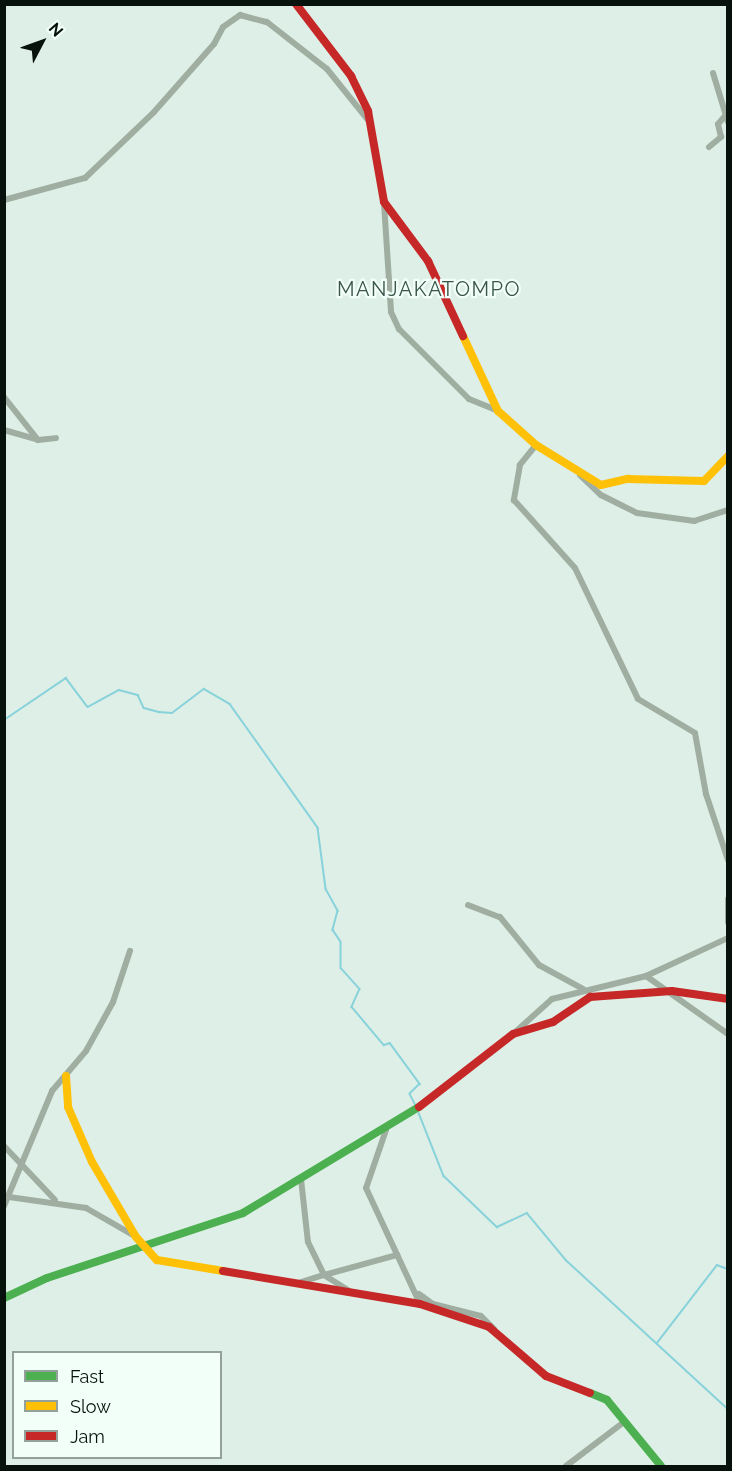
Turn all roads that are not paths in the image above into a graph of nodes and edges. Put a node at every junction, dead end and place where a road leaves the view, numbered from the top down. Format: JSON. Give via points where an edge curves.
{"nodes":[{"id":1,"x":296,"y":4,"type":"edge"},
{"id":2,"x":713,"y":73,"type":"dead end"},
{"id":3,"x":726,"y":120,"type":"edge"},
{"id":4,"x":370,"y":123,"type":"junction"},
{"id":5,"x":709,"y":147,"type":"dead end"},
{"id":6,"x":4,"y":200,"type":"edge"},
{"id":7,"x":384,"y":202,"type":"junction"},
{"id":8,"x":4,"y":397,"type":"edge"},
{"id":9,"x":498,"y":411,"type":"junction"},
{"id":10,"x":4,"y":430,"type":"edge"},
{"id":11,"x":56,"y":438,"type":"dead end"},
{"id":12,"x":39,"y":440,"type":"junction"},
{"id":13,"x":536,"y":445,"type":"junction"},
{"id":14,"x":728,"y":456,"type":"edge"},
{"id":15,"x":580,"y":474,"type":"junction"},
{"id":16,"x":728,"y":510,"type":"edge"},
{"id":17,"x":728,"y":860,"type":"edge"},
{"id":18,"x":728,"y":899,"type":"edge"},
{"id":19,"x":468,"y":905,"type":"dead end"},
{"id":20,"x":728,"y":922,"type":"edge"},
{"id":21,"x":728,"y":938,"type":"edge"},
{"id":22,"x":130,"y":951,"type":"dead end"},
{"id":23,"x":646,"y":976,"type":"junction"},
{"id":24,"x":583,"y":989,"type":"junction"},
{"id":25,"x":672,"y":991,"type":"junction"},
{"id":26,"x":728,"y":999,"type":"edge"},
{"id":27,"x":513,"y":1034,"type":"junction"},
{"id":28,"x":728,"y":1034,"type":"edge"},
{"id":29,"x":66,"y":1076,"type":"junction"},
{"id":30,"x":386,"y":1130,"type":"junction"},
{"id":31,"x":4,"y":1146,"type":"edge"},
{"id":32,"x":22,"y":1163,"type":"junction"},
{"id":33,"x":301,"y":1179,"type":"junction"},
{"id":34,"x":9,"y":1197,"type":"junction"},
{"id":35,"x":60,"y":1203,"type":"junction"},
{"id":36,"x":4,"y":1206,"type":"edge"},
{"id":37,"x":136,"y":1237,"type":"junction"},
{"id":38,"x":144,"y":1248,"type":"junction"},
{"id":39,"x":398,"y":1255,"type":"junction"},
{"id":40,"x":324,"y":1275,"type":"junction"},
{"id":41,"x":301,"y":1282,"type":"junction"},
{"id":42,"x":416,"y":1292,"type":"junction"},
{"id":43,"x":353,"y":1293,"type":"junction"},
{"id":44,"x":4,"y":1298,"type":"edge"},
{"id":45,"x":420,"y":1304,"type":"junction"},
{"id":46,"x":501,"y":1336,"type":"junction"},
{"id":47,"x":624,"y":1422,"type":"junction"},
{"id":48,"x":566,"y":1467,"type":"edge"},
{"id":49,"x":661,"y":1467,"type":"edge"}],
"edges":[{"from":1,"to":4,"type":"street","via":[[351,75]]},
{"from":2,"to":3,"type":"street"},
{"from":3,"to":5,"type":"street","via":[[718,124],[721,137]]},
{"from":4,"to":6,"type":"street","via":[[327,69],[267,22],[240,15],[223,27],[214,45],[154,112],[85,178]]},
{"from":4,"to":7,"type":"street"},
{"from":7,"to":9,"type":"street","via":[[428,261]]},
{"from":7,"to":9,"type":"street","via":[[391,312],[399,329],[469,399]]},
{"from":8,"to":12,"type":"street"},
{"from":9,"to":13,"type":"street"},
{"from":10,"to":12,"type":"street"},
{"from":11,"to":12,"type":"street"},
{"from":13,"to":15,"type":"street"},
{"from":13,"to":17,"type":"street","via":[[520,465],[514,500],[575,568],[638,699],[695,733],[706,794]]},
{"from":14,"to":15,"type":"street","via":[[704,481],[628,479],[602,485]]},
{"from":15,"to":16,"type":"street","via":[[601,495],[637,513],[694,521]]},
{"from":18,"to":20,"type":"street"},
{"from":19,"to":24,"type":"street","via":[[500,917],[539,964]]},
{"from":21,"to":23,"type":"street"},
{"from":22,"to":29,"type":"street","via":[[113,1002]]},
{"from":23,"to":24,"type":"street"},
{"from":23,"to":25,"type":"street","via":[[651,984]]},
{"from":24,"to":27,"type":"street","via":[[542,1004]]},
{"from":25,"to":26,"type":"street"},
{"from":25,"to":27,"type":"street","via":[[590,997],[553,1022]]},
{"from":25,"to":28,"type":"street"},
{"from":27,"to":30,"type":"street"},
{"from":29,"to":32,"type":"street","via":[[50,1096]]},
{"from":29,"to":37,"type":"street","via":[[68,1107]]},
{"from":30,"to":33,"type":"street"},
{"from":30,"to":39,"type":"street","via":[[366,1188]]},
{"from":31,"to":32,"type":"street"},
{"from":32,"to":34,"type":"street"},
{"from":32,"to":35,"type":"street"},
{"from":33,"to":38,"type":"street","via":[[243,1213]]},
{"from":33,"to":40,"type":"street","via":[[308,1242]]},
{"from":34,"to":35,"type":"street"},
{"from":34,"to":36,"type":"street"},
{"from":35,"to":37,"type":"street","via":[[100,1213]]},
{"from":37,"to":38,"type":"street"},
{"from":38,"to":41,"type":"street","via":[[176,1265]]},
{"from":38,"to":44,"type":"street","via":[[47,1278]]},
{"from":39,"to":40,"type":"street"},
{"from":39,"to":42,"type":"street"},
{"from":40,"to":41,"type":"street"},
{"from":40,"to":43,"type":"street"},
{"from":41,"to":43,"type":"street"},
{"from":42,"to":45,"type":"street"},
{"from":42,"to":46,"type":"street","via":[[433,1304],[481,1316]]},
{"from":43,"to":45,"type":"street"},
{"from":45,"to":46,"type":"street"},
{"from":46,"to":47,"type":"street","via":[[546,1377],[607,1400]]},
{"from":47,"to":48,"type":"street"},
{"from":47,"to":49,"type":"street"}]}
